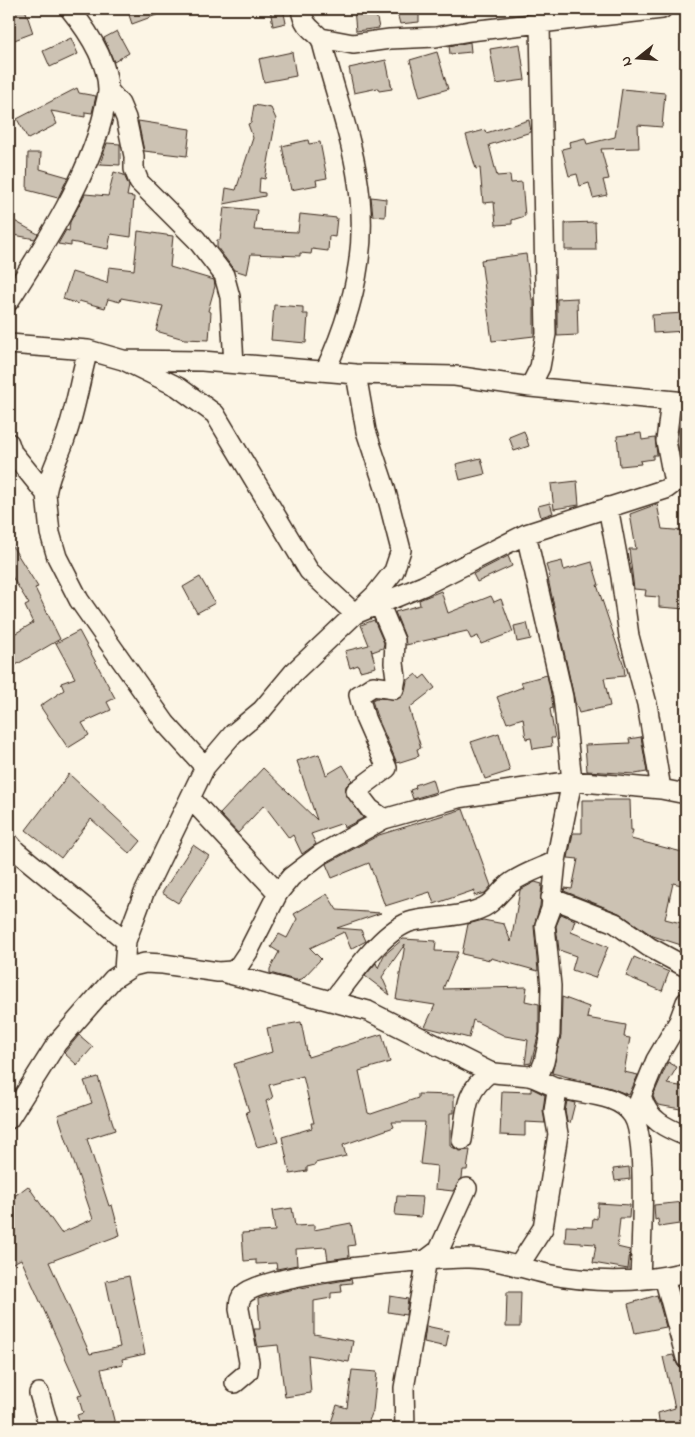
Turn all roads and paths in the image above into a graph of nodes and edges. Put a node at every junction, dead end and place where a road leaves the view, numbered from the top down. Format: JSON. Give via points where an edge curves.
{"nodes":[{"id":1,"x":70,"y":9,"type":"edge"},
{"id":2,"x":301,"y":9,"type":"edge"},
{"id":3,"x":662,"y":9,"type":"edge"},
{"id":4,"x":540,"y":24,"type":"junction"},
{"id":5,"x":321,"y":38,"type":"junction"},
{"id":6,"x":108,"y":91,"type":"junction"},
{"id":7,"x":9,"y":301,"type":"edge"},
{"id":8,"x":9,"y":344,"type":"edge"},
{"id":9,"x":88,"y":350,"type":"junction"},
{"id":10,"x":123,"y":360,"type":"junction"},
{"id":11,"x":234,"y":364,"type":"junction"},
{"id":12,"x":325,"y":371,"type":"junction"},
{"id":13,"x":356,"y":374,"type":"junction"},
{"id":14,"x":530,"y":387,"type":"junction"},
{"id":15,"x":678,"y":401,"type":"edge"},
{"id":16,"x":9,"y":443,"type":"edge"},
{"id":17,"x":46,"y":494,"type":"junction"},
{"id":18,"x":608,"y":507,"type":"junction"},
{"id":19,"x":526,"y":534,"type":"junction"},
{"id":20,"x":379,"y":603,"type":"junction"},
{"id":21,"x":354,"y":614,"type":"junction"},
{"id":22,"x":204,"y":767,"type":"junction"},
{"id":23,"x":572,"y":781,"type":"junction"},
{"id":24,"x":661,"y":789,"type":"junction"},
{"id":25,"x":686,"y":794,"type":"edge"},
{"id":26,"x":191,"y":799,"type":"junction"},
{"id":27,"x":384,"y":819,"type":"junction"},
{"id":28,"x":9,"y":843,"type":"edge"},
{"id":29,"x":556,"y":861,"type":"junction"},
{"id":30,"x":278,"y":894,"type":"junction"},
{"id":31,"x":551,"y":898,"type":"junction"},
{"id":32,"x":126,"y":941,"type":"junction"},
{"id":33,"x":686,"y":967,"type":"edge"},
{"id":34,"x":124,"y":972,"type":"junction"},
{"id":35,"x":226,"y":973,"type":"junction"},
{"id":36,"x":333,"y":1000,"type":"junction"},
{"id":37,"x":686,"y":1002,"type":"edge"},
{"id":38,"x":490,"y":1072,"type":"junction"},
{"id":39,"x":530,"y":1076,"type":"junction"},
{"id":40,"x":560,"y":1088,"type":"junction"},
{"id":41,"x":642,"y":1098,"type":"junction"},
{"id":42,"x":633,"y":1116,"type":"junction"},
{"id":43,"x":9,"y":1119,"type":"edge"},
{"id":44,"x":686,"y":1136,"type":"edge"},
{"id":45,"x":462,"y":1140,"type":"dead end"},
{"id":46,"x":467,"y":1188,"type":"dead end"},
{"id":47,"x":427,"y":1260,"type":"junction"},
{"id":48,"x":518,"y":1267,"type":"junction"},
{"id":49,"x":686,"y":1272,"type":"edge"},
{"id":50,"x":664,"y":1277,"type":"junction"},
{"id":51,"x":640,"y":1279,"type":"junction"},
{"id":52,"x":686,"y":1358,"type":"edge"},
{"id":53,"x":235,"y":1383,"type":"dead end"},
{"id":54,"x":39,"y":1393,"type":"dead end"},
{"id":55,"x":48,"y":1428,"type":"edge"},
{"id":56,"x":405,"y":1428,"type":"edge"}],
"edges":[{"from":1,"to":6,"type":"street","via":[[98,52],[106,73]]},
{"from":2,"to":5,"type":"street","via":[[302,20]]},
{"from":3,"to":4,"type":"street"},
{"from":4,"to":5,"type":"street","via":[[353,44]]},
{"from":4,"to":14,"type":"street","via":[[546,334],[540,367]]},
{"from":5,"to":12,"type":"street","via":[[350,140],[361,221],[360,251],[351,303],[340,339]]},
{"from":6,"to":7,"type":"street","via":[[97,139],[38,255]]},
{"from":6,"to":11,"type":"street","via":[[120,104],[126,118],[139,182],[196,239],[224,275],[230,297]]},
{"from":8,"to":9,"type":"street"},
{"from":9,"to":10,"type":"street"},
{"from":9,"to":17,"type":"street","via":[[66,438],[49,474]]},
{"from":10,"to":11,"type":"street"},
{"from":10,"to":21,"type":"street","via":[[178,386],[215,414],[309,571]]},
{"from":11,"to":12,"type":"street"},
{"from":12,"to":13,"type":"street"},
{"from":13,"to":14,"type":"street","via":[[455,376]]},
{"from":13,"to":21,"type":"street","via":[[366,431],[402,550],[394,571]]},
{"from":14,"to":15,"type":"street"},
{"from":15,"to":18,"type":"street","via":[[666,441],[674,483],[666,489]]},
{"from":16,"to":17,"type":"street","via":[[12,452]]},
{"from":17,"to":22,"type":"street","via":[[50,533],[57,557],[79,600],[166,724]]},
{"from":18,"to":19,"type":"street"},
{"from":18,"to":24,"type":"street","via":[[628,636],[647,704]]},
{"from":19,"to":20,"type":"street","via":[[423,586]]},
{"from":19,"to":23,"type":"street","via":[[563,697]]},
{"from":20,"to":21,"type":"street"},
{"from":20,"to":27,"type":"street","via":[[395,642],[394,688],[373,686],[359,695],[365,718],[387,768],[356,791],[370,809]]},
{"from":21,"to":22,"type":"street"},
{"from":22,"to":26,"type":"street"},
{"from":23,"to":24,"type":"street"},
{"from":23,"to":27,"type":"street","via":[[458,798]]},
{"from":23,"to":29,"type":"street"},
{"from":24,"to":25,"type":"street"},
{"from":26,"to":30,"type":"street"},
{"from":26,"to":32,"type":"street","via":[[144,893]]},
{"from":27,"to":30,"type":"street","via":[[304,864]]},
{"from":28,"to":32,"type":"street"},
{"from":29,"to":31,"type":"street"},
{"from":29,"to":36,"type":"street","via":[[506,886],[495,901],[482,908],[412,921],[393,930]]},
{"from":30,"to":35,"type":"street","via":[[248,952],[238,967]]},
{"from":31,"to":33,"type":"street","via":[[615,923]]},
{"from":31,"to":39,"type":"street","via":[[551,910],[545,925],[551,986],[550,1034],[540,1072]]},
{"from":32,"to":34,"type":"street"},
{"from":34,"to":35,"type":"street","via":[[145,963]]},
{"from":34,"to":43,"type":"street","via":[[57,1043]]},
{"from":35,"to":36,"type":"street"},
{"from":36,"to":38,"type":"street","via":[[368,1011]]},
{"from":37,"to":41,"type":"street","via":[[679,1021],[656,1060]]},
{"from":38,"to":39,"type":"street"},
{"from":38,"to":45,"type":"street","via":[[474,1086]]},
{"from":39,"to":40,"type":"street"},
{"from":40,"to":42,"type":"street","via":[[615,1102]]},
{"from":40,"to":48,"type":"street","via":[[554,1111],[558,1134],[543,1228]]},
{"from":41,"to":42,"type":"street"},
{"from":41,"to":44,"type":"street","via":[[650,1116]]},
{"from":42,"to":51,"type":"street","via":[[641,1163]]},
{"from":46,"to":47,"type":"street","via":[[439,1250]]},
{"from":47,"to":48,"type":"street","via":[[467,1257]]},
{"from":47,"to":53,"type":"street","via":[[275,1280],[243,1294],[239,1310],[249,1362],[248,1372]]},
{"from":47,"to":56,"type":"street","via":[[404,1388]]},
{"from":48,"to":51,"type":"street","via":[[604,1281]]},
{"from":49,"to":50,"type":"street"},
{"from":50,"to":51,"type":"street"},
{"from":50,"to":52,"type":"street"},
{"from":54,"to":55,"type":"street"}]}
